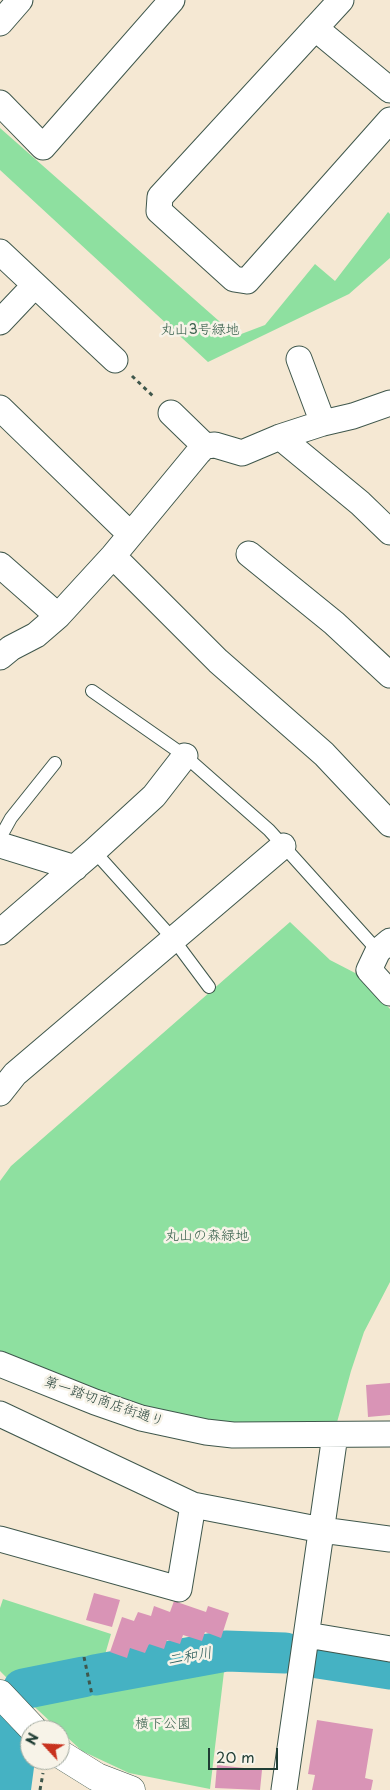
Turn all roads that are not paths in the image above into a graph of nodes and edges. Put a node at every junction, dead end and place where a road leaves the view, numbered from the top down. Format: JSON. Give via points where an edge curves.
{"nodes":[{"id":1,"x":20,"y":0,"type":"edge"},
{"id":2,"x":172,"y":0,"type":"edge"},
{"id":3,"x":341,"y":0,"type":"edge"},
{"id":4,"x":0,"y":23,"type":"edge"},
{"id":5,"x":315,"y":28,"type":"junction"},
{"id":6,"x":390,"y":90,"type":"edge"},
{"id":7,"x":0,"y":103,"type":"edge"},
{"id":8,"x":390,"y":120,"type":"edge"},
{"id":9,"x":0,"y":252,"type":"edge"},
{"id":10,"x":35,"y":285,"type":"junction"},
{"id":11,"x":0,"y":322,"type":"edge"},
{"id":12,"x":299,"y":359,"type":"dead end"},
{"id":13,"x":115,"y":360,"type":"road end"},
{"id":14,"x":390,"y":403,"type":"edge"},
{"id":15,"x":0,"y":408,"type":"edge"},
{"id":16,"x":171,"y":413,"type":"road end"},
{"id":17,"x":323,"y":423,"type":"junction"},
{"id":18,"x":280,"y":437,"type":"junction"},
{"id":19,"x":205,"y":446,"type":"junction"},
{"id":20,"x":390,"y":532,"type":"edge"},
{"id":21,"x":130,"y":534,"type":"junction"},
{"id":22,"x":249,"y":554,"type":"dead end"},
{"id":23,"x":113,"y":556,"type":"junction"},
{"id":24,"x":0,"y":565,"type":"edge"},
{"id":25,"x":58,"y":616,"type":"junction"},
{"id":26,"x":0,"y":657,"type":"edge"},
{"id":27,"x":390,"y":675,"type":"edge"},
{"id":28,"x":92,"y":691,"type":"dead end"},
{"id":29,"x":185,"y":756,"type":"junction"},
{"id":30,"x":55,"y":763,"type":"dead end"},
{"id":31,"x":390,"y":824,"type":"edge"},
{"id":32,"x":0,"y":838,"type":"edge"},
{"id":33,"x":0,"y":845,"type":"edge"},
{"id":34,"x":283,"y":846,"type":"junction"},
{"id":35,"x":94,"y":851,"type":"junction"},
{"id":36,"x":75,"y":868,"type":"junction"},
{"id":37,"x":0,"y":932,"type":"edge"},
{"id":38,"x":174,"y":940,"type":"junction"},
{"id":39,"x":384,"y":946,"type":"edge"},
{"id":40,"x":209,"y":987,"type":"dead end"},
{"id":41,"x":390,"y":993,"type":"edge"},
{"id":42,"x":0,"y":1093,"type":"edge"},
{"id":43,"x":0,"y":1364,"type":"edge"},
{"id":44,"x":0,"y":1414,"type":"edge"},
{"id":45,"x":390,"y":1434,"type":"edge"},
{"id":46,"x":335,"y":1435,"type":"junction"},
{"id":47,"x":193,"y":1504,"type":"junction"},
{"id":48,"x":322,"y":1530,"type":"junction"},
{"id":49,"x":0,"y":1539,"type":"edge"},
{"id":50,"x":390,"y":1539,"type":"edge"},
{"id":51,"x":306,"y":1639,"type":"junction"},
{"id":52,"x":390,"y":1648,"type":"edge"},
{"id":53,"x":6,"y":1701,"type":"edge"},
{"id":54,"x":24,"y":1720,"type":"edge"},
{"id":55,"x":70,"y":1768,"type":"edge"},
{"id":56,"x":131,"y":1790,"type":"edge"},
{"id":57,"x":284,"y":1790,"type":"edge"}],
"edges":[{"from":1,"to":4,"type":"street"},
{"from":2,"to":7,"type":"street","via":[[43,147]]},
{"from":3,"to":5,"type":"street"},
{"from":5,"to":6,"type":"street"},
{"from":5,"to":8,"type":"street","via":[[160,198],[158,211],[234,279],[247,280]]},
{"from":9,"to":10,"type":"street"},
{"from":10,"to":11,"type":"street"},
{"from":10,"to":13,"type":"street"},
{"from":12,"to":17,"type":"street"},
{"from":14,"to":17,"type":"street"},
{"from":15,"to":21,"type":"street"},
{"from":16,"to":19,"type":"street"},
{"from":17,"to":18,"type":"street"},
{"from":18,"to":19,"type":"street","via":[[242,453],[215,445]]},
{"from":18,"to":20,"type":"street"},
{"from":19,"to":21,"type":"street"},
{"from":21,"to":23,"type":"street"},
{"from":22,"to":27,"type":"street","via":[[334,623]]},
{"from":23,"to":25,"type":"street"},
{"from":23,"to":31,"type":"street","via":[[218,661],[324,754]]},
{"from":24,"to":25,"type":"street"},
{"from":25,"to":26,"type":"street","via":[[36,635]]},
{"from":28,"to":29,"type":"lane"},
{"from":29,"to":34,"type":"lane"},
{"from":29,"to":35,"type":"street","via":[[154,796]]},
{"from":30,"to":32,"type":"lane","via":[[11,818]]},
{"from":33,"to":36,"type":"street"},
{"from":34,"to":38,"type":"street"},
{"from":34,"to":39,"type":"lane"},
{"from":35,"to":36,"type":"street"},
{"from":35,"to":38,"type":"lane"},
{"from":36,"to":37,"type":"street"},
{"from":38,"to":40,"type":"lane"},
{"from":38,"to":42,"type":"street","via":[[15,1074]]},
{"from":39,"to":41,"type":"street","via":[[369,970]]},
{"from":43,"to":46,"type":"street","name":"第一踏切商店街通り","via":[[104,1405],[182,1428],[233,1435]]},
{"from":44,"to":47,"type":"street"},
{"from":45,"to":46,"type":"street","name":"第一踏切商店街通り"},
{"from":46,"to":48,"type":"street"},
{"from":47,"to":48,"type":"street"},
{"from":47,"to":49,"type":"street","via":[[179,1589]]},
{"from":48,"to":50,"type":"street"},
{"from":48,"to":51,"type":"street"},
{"from":51,"to":52,"type":"street"},
{"from":51,"to":57,"type":"street"},
{"from":53,"to":54,"type":"street"},
{"from":55,"to":56,"type":"street"}]}
